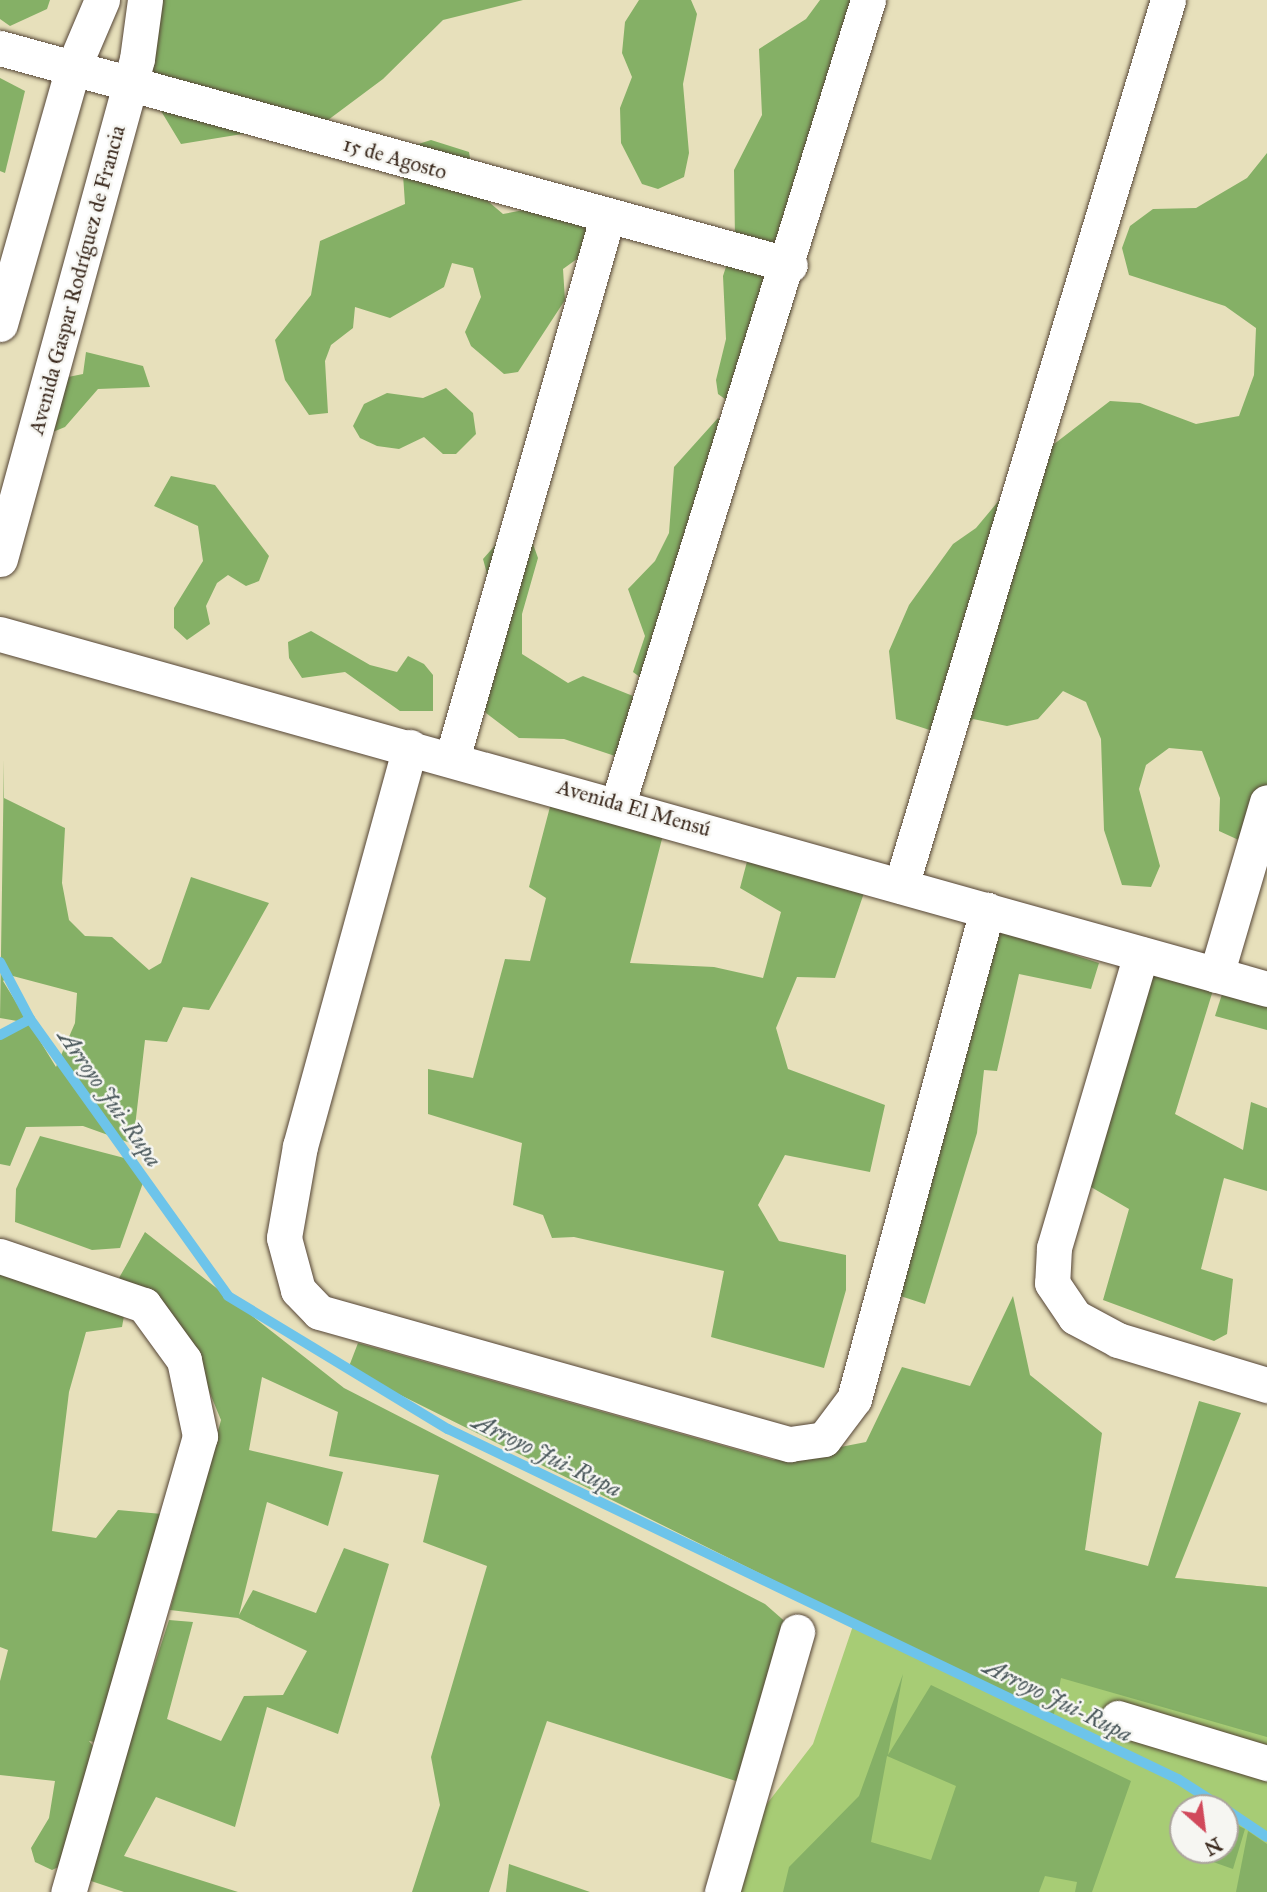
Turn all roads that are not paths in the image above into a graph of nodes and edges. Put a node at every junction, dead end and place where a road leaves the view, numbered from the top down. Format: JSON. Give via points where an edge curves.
{"nodes":[{"id":1,"x":102,"y":0,"type":"edge"},
{"id":2,"x":145,"y":0,"type":"edge"},
{"id":3,"x":867,"y":0,"type":"edge"},
{"id":4,"x":1168,"y":0,"type":"edge"},
{"id":5,"x":0,"y":48,"type":"edge"},
{"id":6,"x":73,"y":68,"type":"junction"},
{"id":7,"x":131,"y":84,"type":"junction"},
{"id":8,"x":607,"y":218,"type":"junction"},
{"id":9,"x":790,"y":265,"type":"junction"},
{"id":10,"x":0,"y":324,"type":"edge"},
{"id":11,"x":0,"y":559,"type":"edge"},
{"id":12,"x":0,"y":634,"type":"edge"},
{"id":13,"x":411,"y":747,"type":"junction"},
{"id":14,"x":452,"y":759,"type":"junction"},
{"id":15,"x":1267,"y":802,"type":"edge"},
{"id":16,"x":618,"y":803,"type":"junction"},
{"id":17,"x":901,"y":886,"type":"junction"},
{"id":18,"x":988,"y":911,"type":"junction"},
{"id":19,"x":1141,"y":954,"type":"junction"},
{"id":20,"x":1216,"y":975,"type":"junction"},
{"id":21,"x":1267,"y":989,"type":"edge"},
{"id":22,"x":0,"y":1256,"type":"edge"},
{"id":23,"x":1267,"y":1385,"type":"edge"},
{"id":24,"x":797,"y":1632,"type":"dead end"},
{"id":25,"x":1118,"y":1718,"type":"dead end"},
{"id":26,"x":1267,"y":1763,"type":"edge"},
{"id":27,"x":68,"y":1892,"type":"edge"},
{"id":28,"x":722,"y":1892,"type":"edge"}],
"edges":[{"from":1,"to":6,"type":"street"},
{"from":2,"to":7,"type":"street","name":"Avenida Gaspar Rodríguez de Francia"},
{"from":3,"to":9,"type":"street"},
{"from":4,"to":17,"type":"street"},
{"from":5,"to":6,"type":"street","name":"15 de Agosto"},
{"from":6,"to":7,"type":"street","name":"15 de Agosto"},
{"from":6,"to":10,"type":"street"},
{"from":7,"to":8,"type":"street","name":"15 de Agosto"},
{"from":7,"to":11,"type":"street","name":"Avenida Gaspar Rodríguez de Francia"},
{"from":8,"to":9,"type":"street","name":"15 de Agosto"},
{"from":8,"to":14,"type":"street"},
{"from":9,"to":16,"type":"street"},
{"from":12,"to":13,"type":"street","name":"Avenida El Mensú"},
{"from":13,"to":14,"type":"street","name":"Avenida El Mensú"},
{"from":13,"to":18,"type":"street","via":[[300,1146],[284,1238],[298,1290],[319,1312],[332,1316],[789,1444],[824,1439],[854,1399]]},
{"from":14,"to":16,"type":"street","name":"Avenida El Mensú"},
{"from":15,"to":20,"type":"street"},
{"from":16,"to":17,"type":"street","name":"Avenida El Mensú"},
{"from":17,"to":18,"type":"street","name":"Avenida El Mensú"},
{"from":18,"to":19,"type":"street","name":"Avenida El Mensú"},
{"from":19,"to":20,"type":"street","name":"Avenida El Mensú"},
{"from":19,"to":23,"type":"street","via":[[1054,1248],[1052,1283],[1075,1317],[1118,1340]]},
{"from":20,"to":21,"type":"street","name":"Avenida El Mensú"},
{"from":22,"to":27,"type":"street","via":[[144,1305],[184,1360],[200,1436]]},
{"from":24,"to":28,"type":"street"},
{"from":25,"to":26,"type":"street"}]}
